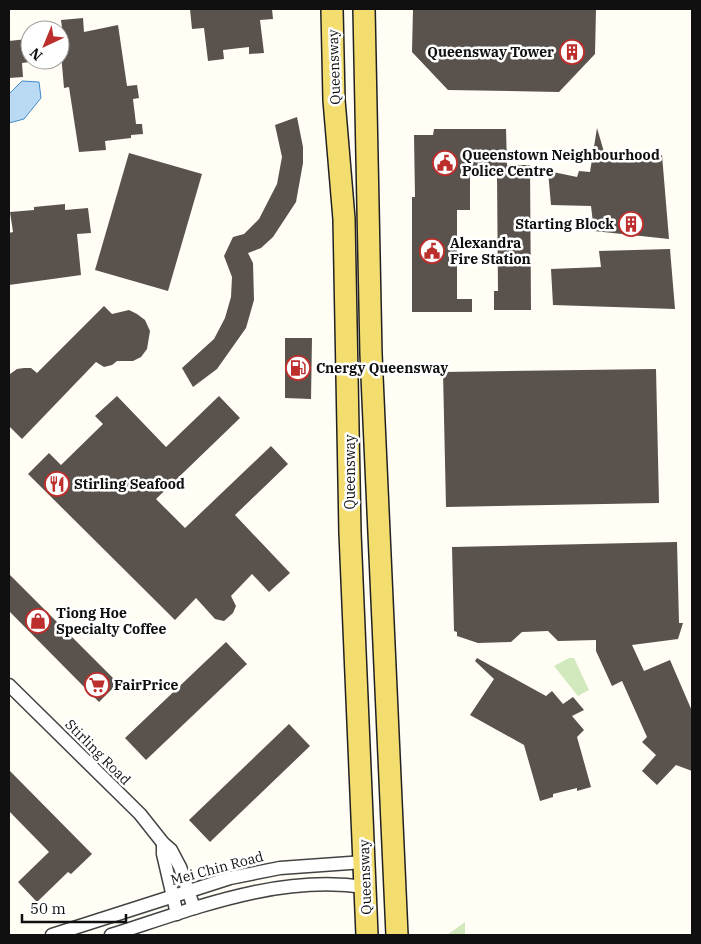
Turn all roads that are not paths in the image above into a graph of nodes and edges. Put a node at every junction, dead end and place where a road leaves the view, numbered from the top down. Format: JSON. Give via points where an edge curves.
{"nodes":[{"id":1,"x":332,"y":9,"type":"edge"},
{"id":2,"x":364,"y":9,"type":"edge"},
{"id":3,"x":9,"y":685,"type":"edge"},
{"id":4,"x":391,"y":760,"type":"junction"},
{"id":5,"x":360,"y":762,"type":"junction"},
{"id":6,"x":392,"y":790,"type":"junction"},
{"id":7,"x":362,"y":793,"type":"junction"},
{"id":8,"x":163,"y":843,"type":"junction"},
{"id":9,"x":364,"y":862,"type":"junction"},
{"id":10,"x":365,"y":887,"type":"junction"},
{"id":11,"x":188,"y":890,"type":"junction"},
{"id":12,"x":172,"y":896,"type":"junction"},
{"id":13,"x":194,"y":908,"type":"junction"},
{"id":14,"x":177,"y":914,"type":"junction"},
{"id":15,"x":52,"y":935,"type":"edge"},
{"id":16,"x":111,"y":935,"type":"edge"},
{"id":17,"x":367,"y":935,"type":"edge"},
{"id":18,"x":397,"y":935,"type":"edge"}],
"edges":[{"from":1,"to":5,"type":"main road","name":"Queensway","via":[[334,100],[344,219],[350,533]]},
{"from":2,"to":4,"type":"main road","name":"Queensway","via":[[372,354]]},
{"from":3,"to":8,"type":"street","name":"Stirling Road","via":[[140,814]]},
{"from":4,"to":5,"type":"main road","via":[[378,770]]},
{"from":4,"to":6,"type":"main road","name":"Queensway"},
{"from":5,"to":7,"type":"main road","name":"Queensway"},
{"from":6,"to":7,"type":"main road","via":[[376,784]]},
{"from":6,"to":18,"type":"main road","name":"Queensway"},
{"from":7,"to":9,"type":"main road","name":"Queensway"},
{"from":8,"to":11,"type":"street","name":"Stirling Road","via":[[171,850]]},
{"from":8,"to":12,"type":"street","name":"Stirling Road"},
{"from":9,"to":10,"type":"main road","name":"Queensway"},
{"from":9,"to":11,"type":"street","name":"Mei Chin Road","via":[[280,868]]},
{"from":10,"to":13,"type":"street","via":[[341,883],[294,886]]},
{"from":10,"to":17,"type":"main road","name":"Queensway"},
{"from":11,"to":12,"type":"street","name":"Mei Chin Road"},
{"from":11,"to":13,"type":"street","name":"Stirling Road"},
{"from":12,"to":14,"type":"street","name":"Stirling Road"},
{"from":12,"to":15,"type":"street","name":"Mei Chin Road"},
{"from":13,"to":14,"type":"street"},
{"from":14,"to":16,"type":"street"}]}
